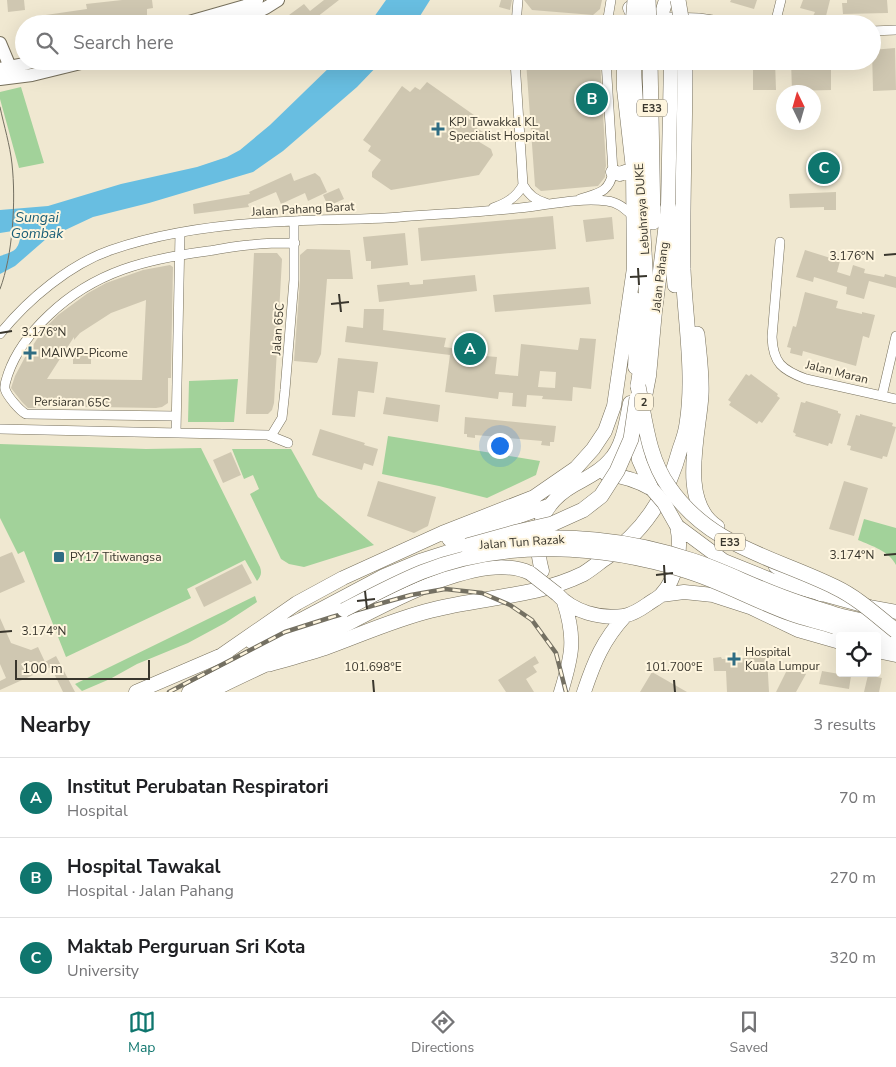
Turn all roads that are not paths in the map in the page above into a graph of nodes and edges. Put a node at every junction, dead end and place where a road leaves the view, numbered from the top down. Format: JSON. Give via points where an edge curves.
{"nodes":[{"id":1,"x":257,"y":0,"type":"edge"},
{"id":2,"x":278,"y":0,"type":"edge"},
{"id":3,"x":518,"y":0,"type":"edge"},
{"id":4,"x":611,"y":0,"type":"edge"},
{"id":5,"x":627,"y":0,"type":"edge"},
{"id":6,"x":635,"y":0,"type":"edge"},
{"id":7,"x":648,"y":0,"type":"edge"},
{"id":8,"x":667,"y":0,"type":"edge"},
{"id":9,"x":678,"y":0,"type":"edge"},
{"id":10,"x":781,"y":0,"type":"edge"},
{"id":11,"x":214,"y":15,"type":"edge"},
{"id":12,"x":253,"y":15,"type":"edge"},
{"id":13,"x":517,"y":15,"type":"edge"},
{"id":14,"x":608,"y":15,"type":"edge"},
{"id":15,"x":625,"y":15,"type":"edge"},
{"id":16,"x":633,"y":15,"type":"edge"},
{"id":17,"x":634,"y":15,"type":"edge"},
{"id":18,"x":648,"y":15,"type":"edge"},
{"id":19,"x":661,"y":15,"type":"edge"},
{"id":20,"x":672,"y":15,"type":"edge"},
{"id":21,"x":675,"y":15,"type":"edge"},
{"id":22,"x":777,"y":15,"type":"edge"},
{"id":23,"x":896,"y":30,"type":"edge"},
{"id":24,"x":881,"y":31,"type":"edge"},
{"id":25,"x":0,"y":43,"type":"edge"},
{"id":26,"x":53,"y":70,"type":"edge"},
{"id":27,"x":516,"y":70,"type":"edge"},
{"id":28,"x":607,"y":70,"type":"edge"},
{"id":29,"x":624,"y":70,"type":"edge"},
{"id":30,"x":634,"y":70,"type":"edge"},
{"id":31,"x":650,"y":70,"type":"edge"},
{"id":32,"x":671,"y":70,"type":"edge"},
{"id":33,"x":686,"y":70,"type":"edge"},
{"id":34,"x":8,"y":71,"type":"edge"},
{"id":35,"x":0,"y":78,"type":"edge"},
{"id":36,"x":632,"y":168,"type":"junction"},
{"id":37,"x":613,"y":172,"type":"junction"},
{"id":38,"x":523,"y":185,"type":"junction"},
{"id":39,"x":572,"y":202,"type":"junction"},
{"id":40,"x":548,"y":203,"type":"junction"},
{"id":41,"x":668,"y":207,"type":"junction"},
{"id":42,"x":488,"y":210,"type":"junction"},
{"id":43,"x":633,"y":216,"type":"junction"},
{"id":44,"x":294,"y":221,"type":"junction"},
{"id":45,"x":180,"y":233,"type":"junction"},
{"id":46,"x":684,"y":238,"type":"junction"},
{"id":47,"x":780,"y":242,"type":"dead end"},
{"id":48,"x":295,"y":243,"type":"junction"},
{"id":49,"x":181,"y":254,"type":"junction"},
{"id":50,"x":634,"y":268,"type":"junction"},
{"id":51,"x":655,"y":312,"type":"junction"},
{"id":52,"x":0,"y":334,"type":"edge"},
{"id":53,"x":896,"y":336,"type":"edge"},
{"id":54,"x":689,"y":350,"type":"junction"},
{"id":55,"x":638,"y":386,"type":"junction"},
{"id":56,"x":882,"y":396,"type":"junction"},
{"id":57,"x":896,"y":399,"type":"edge"},
{"id":58,"x":176,"y":416,"type":"junction"},
{"id":59,"x":1,"y":429,"type":"edge"},
{"id":60,"x":176,"y":433,"type":"junction"},
{"id":61,"x":271,"y":436,"type":"junction"},
{"id":62,"x":288,"y":443,"type":"dead end"},
{"id":63,"x":590,"y":476,"type":"junction"},
{"id":64,"x":652,"y":489,"type":"junction"},
{"id":65,"x":548,"y":506,"type":"junction"},
{"id":66,"x":677,"y":526,"type":"junction"},
{"id":67,"x":483,"y":529,"type":"junction"},
{"id":68,"x":467,"y":546,"type":"junction"},
{"id":69,"x":400,"y":553,"type":"junction"},
{"id":70,"x":724,"y":561,"type":"junction"},
{"id":71,"x":496,"y":568,"type":"junction"},
{"id":72,"x":536,"y":572,"type":"junction"},
{"id":73,"x":821,"y":594,"type":"junction"},
{"id":74,"x":661,"y":595,"type":"junction"},
{"id":75,"x":713,"y":595,"type":"junction"},
{"id":76,"x":560,"y":598,"type":"junction"},
{"id":77,"x":340,"y":606,"type":"junction"},
{"id":78,"x":896,"y":612,"type":"edge"},
{"id":79,"x":625,"y":616,"type":"junction"},
{"id":80,"x":836,"y":621,"type":"junction"},
{"id":81,"x":896,"y":629,"type":"edge"},
{"id":82,"x":861,"y":632,"type":"edge"},
{"id":83,"x":881,"y":638,"type":"edge"},
{"id":84,"x":836,"y":641,"type":"edge"},
{"id":85,"x":896,"y":641,"type":"edge"},
{"id":86,"x":881,"y":652,"type":"edge"},
{"id":87,"x":896,"y":655,"type":"edge"},
{"id":88,"x":219,"y":657,"type":"junction"},
{"id":89,"x":269,"y":664,"type":"junction"},
{"id":90,"x":136,"y":692,"type":"edge"},
{"id":91,"x":189,"y":692,"type":"edge"},
{"id":92,"x":209,"y":692,"type":"edge"},
{"id":93,"x":561,"y":692,"type":"edge"},
{"id":94,"x":584,"y":692,"type":"edge"}],
"edges":[{"from":1,"to":11,"type":"main road"},
{"from":2,"to":12,"type":"main road"},
{"from":3,"to":13,"type":"street"},
{"from":4,"to":14,"type":"street"},
{"from":5,"to":15,"type":"main road"},
{"from":5,"to":16,"type":"main road"},
{"from":6,"to":17,"type":"highway","bridge":true},
{"from":7,"to":18,"type":"highway","bridge":true},
{"from":8,"to":19,"type":"main road"},
{"from":8,"to":20,"type":"main road"},
{"from":9,"to":21,"type":"highway","bridge":true},
{"from":10,"to":22,"type":"street"},
{"from":23,"to":24,"type":"street"},
{"from":25,"to":34,"type":"main road"},
{"from":26,"to":34,"type":"main road","via":[[32,75]]},
{"from":27,"to":38,"type":"street"},
{"from":28,"to":37,"type":"street"},
{"from":29,"to":36,"type":"main road","name":"Jalan Pahang","number":"2"},
{"from":30,"to":55,"type":"highway","name":"Lebuhraya DUKE","number":"E33","via":[[647,303]]},
{"from":31,"to":51,"type":"highway","name":"Lebuhraya DUKE","number":"E33"},
{"from":32,"to":41,"type":"main road","name":"Jalan Pahang","number":"2"},
{"from":33,"to":46,"type":"highway"},
{"from":34,"to":35,"type":"main road"},
{"from":36,"to":37,"type":"main road","via":[[620,174]]},
{"from":36,"to":43,"type":"main road","name":"Jalan Pahang","number":"2"},
{"from":37,"to":39,"type":"street","via":[[608,188]]},
{"from":38,"to":40,"type":"street","via":[[537,201]]},
{"from":38,"to":42,"type":"street","via":[[510,201]]},
{"from":39,"to":40,"type":"street","name":"Jalan Pahang Barat"},
{"from":39,"to":43,"type":"street","name":"Jalan Pahang Barat","via":[[613,202]]},
{"from":40,"to":42,"type":"street","name":"Jalan Pahang Barat"},
{"from":41,"to":51,"type":"main road","name":"Jalan Pahang","number":"2"},
{"from":41,"to":54,"type":"highway","via":[[675,296]]},
{"from":42,"to":44,"type":"street","name":"Jalan Pahang Barat","via":[[409,217]]},
{"from":43,"to":50,"type":"main road","name":"Jalan Pahang","number":"2"},
{"from":44,"to":45,"type":"street","name":"Jalan Pahang Barat"},
{"from":44,"to":48,"type":"street","name":"Jalan 65C"},
{"from":45,"to":49,"type":"street"},
{"from":45,"to":52,"type":"street","name":"Jalan Pahang Barat","via":[[126,245],[91,259],[22,308]]},
{"from":46,"to":54,"type":"highway"},
{"from":46,"to":73,"type":"highway","via":[[701,368],[700,411],[693,466],[696,494],[702,510],[709,522]]},
{"from":47,"to":56,"type":"street","name":"Jalan Maran","via":[[772,337],[776,359],[794,374]]},
{"from":48,"to":49,"type":"street"},
{"from":48,"to":61,"type":"street","name":"Jalan 65C","via":[[282,418]]},
{"from":49,"to":58,"type":"street"},
{"from":49,"to":58,"type":"street","name":"Persiaran 65C","via":[[140,263],[108,275],[58,307],[23,346],[9,371],[5,390],[20,412],[26,414]]},
{"from":50,"to":63,"type":"main road","name":"Jalan Pahang","number":"2","via":[[637,326],[631,398],[617,450],[610,461]]},
{"from":50,"to":69,"type":"main road","via":[[614,406],[605,432],[593,449],[576,468],[534,497],[442,532]]},
{"from":51,"to":64,"type":"main road","name":"Jalan Pahang","number":"2","via":[[650,376],[637,446],[639,460]]},
{"from":53,"to":56,"type":"street"},
{"from":54,"to":89,"type":"highway","via":[[687,424],[675,468],[652,515],[618,550],[584,573],[559,584],[432,610]]},
{"from":55,"to":68,"type":"highway","number":"E33","bridge":true,"via":[[631,439],[617,471],[601,496],[583,510],[552,524]]},
{"from":55,"to":81,"type":"highway","number":"E33","bridge":true,"via":[[656,463],[668,486],[691,515],[716,534],[751,553],[854,597]]},
{"from":56,"to":57,"type":"street","name":"Jalan Maran"},
{"from":58,"to":60,"type":"street"},
{"from":59,"to":60,"type":"street"},
{"from":60,"to":61,"type":"street"},
{"from":61,"to":62,"type":"street"},
{"from":63,"to":64,"type":"main road","number":"2","via":[[625,477]]},
{"from":63,"to":65,"type":"main road","number":"2","via":[[571,486]]},
{"from":64,"to":66,"type":"main road","number":"2","bridge":true},
{"from":65,"to":67,"type":"main road"},
{"from":65,"to":72,"type":"main road","number":"2","via":[[539,525]]},
{"from":66,"to":70,"type":"main road"},
{"from":66,"to":74,"type":"main road","number":"2","via":[[679,550],[673,577]]},
{"from":67,"to":69,"type":"main road"},
{"from":67,"to":71,"type":"main road","via":[[507,537],[510,545],[509,554]]},
{"from":68,"to":77,"type":"main road","name":"Jalan Tun Razak","via":[[420,560],[384,576]]},
{"from":68,"to":80,"type":"main road","name":"Jalan Tun Razak","bridge":true,"via":[[506,540],[566,538],[640,545],[693,560]]},
{"from":69,"to":88,"type":"main road","via":[[297,603]]},
{"from":70,"to":73,"type":"main road","via":[[771,580]]},
{"from":70,"to":75,"type":"main road","via":[[706,563],[699,570],[702,589]]},
{"from":71,"to":72,"type":"main road","via":[[514,567]]},
{"from":71,"to":89,"type":"main road","via":[[469,572],[407,594]]},
{"from":72,"to":76,"type":"main road","number":"2"},
{"from":73,"to":78,"type":"main road"},
{"from":74,"to":75,"type":"main road","via":[[684,592]]},
{"from":74,"to":79,"type":"main road","number":"2"},
{"from":75,"to":84,"type":"main road","via":[[750,607],[798,630]]},
{"from":76,"to":79,"type":"main road","number":"2","via":[[586,613]]},
{"from":76,"to":93,"type":"main road","number":"2","via":[[570,624],[572,649]]},
{"from":77,"to":80,"type":"main road","name":"Jalan Tun Razak","bridge":true,"via":[[423,571],[470,557],[508,551],[568,550],[640,559],[687,572],[791,614]]},
{"from":77,"to":88,"type":"main road","name":"Jalan Tun Razak"},
{"from":77,"to":91,"type":"main road","name":"Jalan Tun Razak"},
{"from":79,"to":94,"type":"main road","number":"2","via":[[600,650]]},
{"from":80,"to":81,"type":"main road","name":"Jalan Tun Razak"},
{"from":80,"to":82,"type":"main road","name":"Jalan Tun Razak"},
{"from":83,"to":85,"type":"main road"},
{"from":86,"to":87,"type":"main road"},
{"from":88,"to":90,"type":"main road","name":"Jalan Tun Razak"},
{"from":89,"to":92,"type":"main road"}]}
